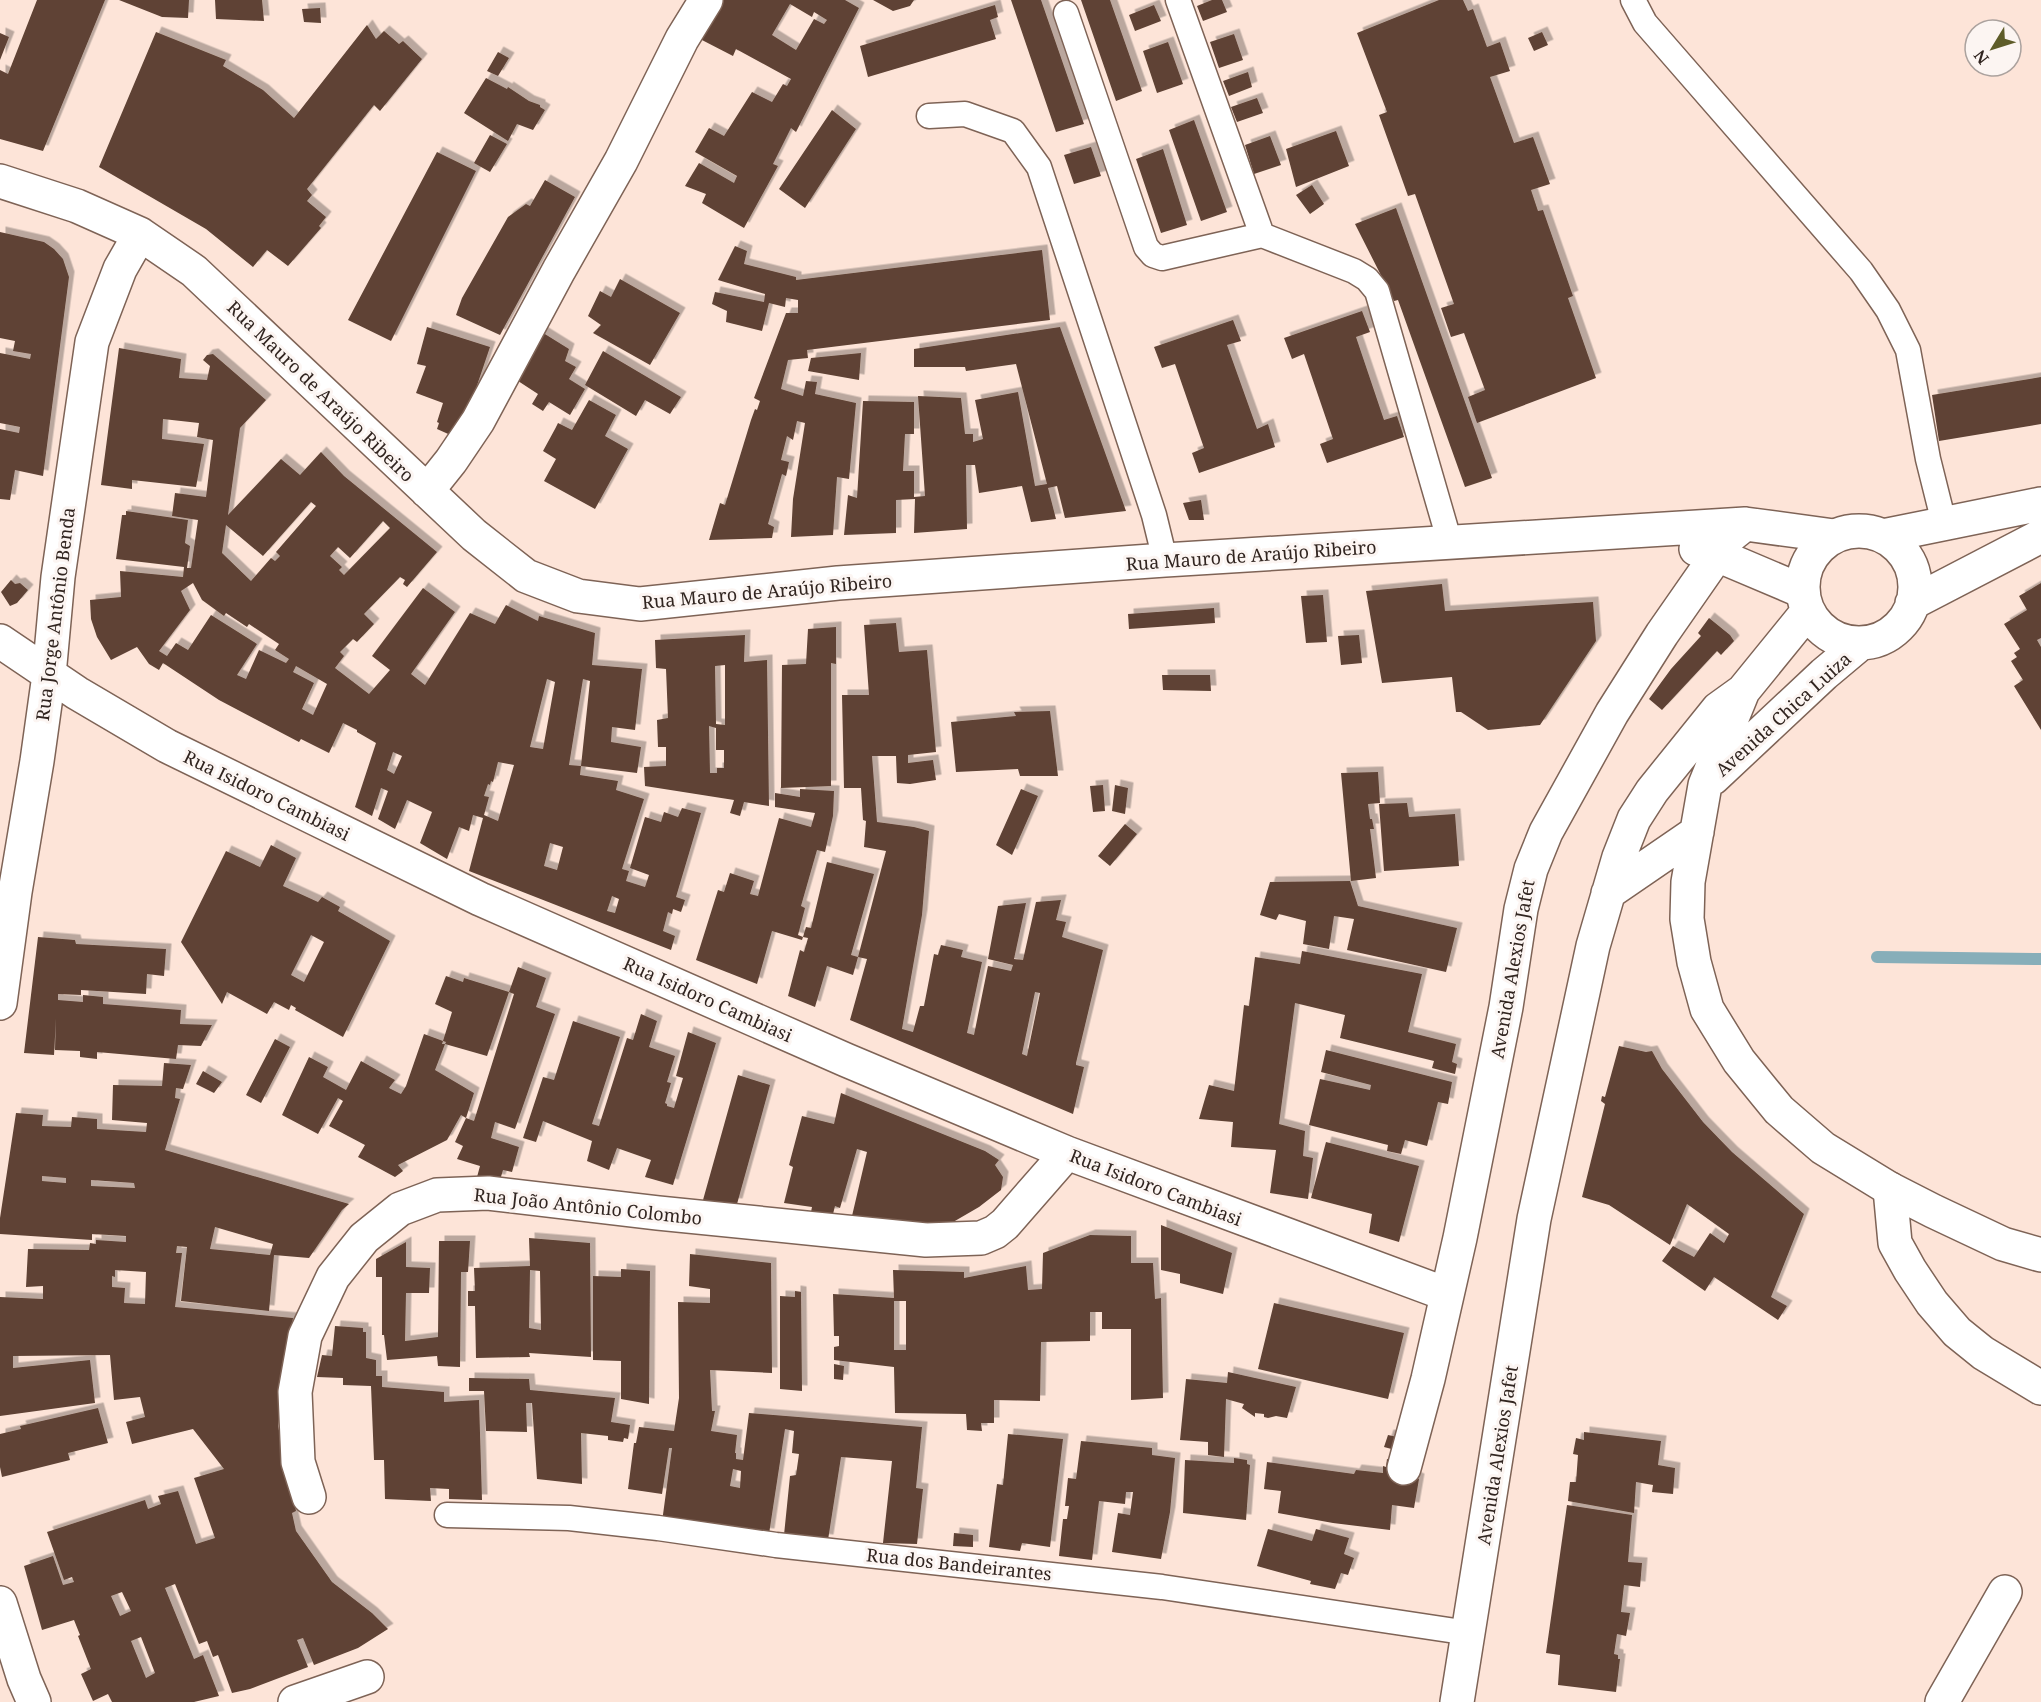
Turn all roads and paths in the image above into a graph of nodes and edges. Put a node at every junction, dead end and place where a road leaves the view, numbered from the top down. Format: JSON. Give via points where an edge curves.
{"nodes":[{"id":1,"x":706,"y":0,"type":"edge"},
{"id":2,"x":1178,"y":0,"type":"edge"},
{"id":3,"x":1633,"y":0,"type":"edge"},
{"id":4,"x":1066,"y":13,"type":"dead end"},
{"id":5,"x":929,"y":116,"type":"dead end"},
{"id":6,"x":0,"y":181,"type":"edge"},
{"id":7,"x":140,"y":234,"type":"junction"},
{"id":8,"x":1262,"y":235,"type":"junction"},
{"id":9,"x":427,"y":491,"type":"junction"},
{"id":10,"x":2041,"y":504,"type":"edge"},
{"id":11,"x":1745,"y":524,"type":"junction"},
{"id":12,"x":1944,"y":524,"type":"junction"},
{"id":13,"x":1640,"y":531,"type":"junction"},
{"id":14,"x":1833,"y":536,"type":"junction"},
{"id":15,"x":1883,"y":536,"type":"junction"},
{"id":16,"x":2041,"y":536,"type":"edge"},
{"id":17,"x":1450,"y":543,"type":"junction"},
{"id":18,"x":1717,"y":555,"type":"junction"},
{"id":19,"x":1165,"y":560,"type":"junction"},
{"id":20,"x":1805,"y":601,"type":"junction"},
{"id":21,"x":1912,"y":603,"type":"junction"},
{"id":22,"x":0,"y":641,"type":"edge"},
{"id":23,"x":1861,"y":643,"type":"junction"},
{"id":24,"x":49,"y":675,"type":"junction"},
{"id":25,"x":1743,"y":691,"type":"junction"},
{"id":26,"x":1705,"y":785,"type":"junction"},
{"id":27,"x":1697,"y":832,"type":"junction"},
{"id":28,"x":1608,"y":893,"type":"junction"},
{"id":29,"x":0,"y":1004,"type":"edge"},
{"id":30,"x":1067,"y":1153,"type":"junction"},
{"id":31,"x":1890,"y":1189,"type":"junction"},
{"id":32,"x":2041,"y":1255,"type":"edge"},
{"id":33,"x":1446,"y":1294,"type":"junction"},
{"id":34,"x":2041,"y":1388,"type":"edge"},
{"id":35,"x":1404,"y":1468,"type":"dead end"},
{"id":36,"x":309,"y":1497,"type":"dead end"},
{"id":37,"x":447,"y":1515,"type":"dead end"},
{"id":38,"x":2005,"y":1592,"type":"dead end"},
{"id":39,"x":0,"y":1603,"type":"edge"},
{"id":40,"x":1469,"y":1633,"type":"junction"},
{"id":41,"x":367,"y":1677,"type":"dead end"},
{"id":42,"x":34,"y":1702,"type":"edge"},
{"id":43,"x":295,"y":1702,"type":"edge"},
{"id":44,"x":1457,"y":1702,"type":"edge"},
{"id":45,"x":1942,"y":1702,"type":"edge"}],
"edges":[{"from":1,"to":9,"type":"street","via":[[478,421]]},
{"from":2,"to":8,"type":"lane"},
{"from":3,"to":12,"type":"lane","via":[[1645,23],[1861,271],[1888,310],[1908,350]]},
{"from":4,"to":8,"type":"lane","via":[[1146,247],[1153,255],[1162,258]]},
{"from":5,"to":19,"type":"lane","via":[[965,114],[1013,131],[1039,167],[1154,515]]},
{"from":6,"to":7,"type":"street","name":"Rua Mauro de Araújo Ribeiro","via":[[77,206]]},
{"from":7,"to":9,"type":"street","name":"Rua Mauro de Araújo Ribeiro","via":[[194,271]]},
{"from":7,"to":24,"type":"street","name":"Rua Jorge Antônio Benda","via":[[120,269],[92,342],[58,577]]},
{"from":8,"to":17,"type":"lane","via":[[1354,271],[1377,291]]},
{"from":9,"to":19,"type":"street","name":"Rua Mauro de Araújo Ribeiro","via":[[526,576],[578,596],[640,604],[838,583]]},
{"from":10,"to":12,"type":"street"},
{"from":11,"to":13,"type":"street","name":"Rua Mauro de Araújo Ribeiro"},
{"from":11,"to":14,"type":"street","name":"Rua Mauro de Araújo Ribeiro"},
{"from":11,"to":18,"type":"street","name":"Avenida Alexios Jafet","via":[[1725,540]]},
{"from":12,"to":15,"type":"street"},
{"from":13,"to":17,"type":"street","name":"Rua Mauro de Araújo Ribeiro"},
{"from":13,"to":18,"type":"street","name":"Rua Mauro de Araújo Ribeiro"},
{"from":14,"to":15,"type":"street","via":[[1856,531]]},
{"from":14,"to":20,"type":"street","via":[[1808,562],[1803,579]]},
{"from":15,"to":21,"type":"street","via":[[1898,546],[1909,561],[1914,580]]},
{"from":16,"to":21,"type":"street"},
{"from":17,"to":19,"type":"street","name":"Rua Mauro de Araújo Ribeiro"},
{"from":18,"to":20,"type":"street","name":"Rua Mauro de Araújo Ribeiro"},
{"from":18,"to":33,"type":"street","name":"Avenida Alexios Jafet","via":[[1612,713],[1546,832],[1531,869],[1500,1041]]},
{"from":20,"to":23,"type":"street","via":[[1816,623],[1832,637]]},
{"from":20,"to":25,"type":"street","name":"Avenida Chica Luiza"},
{"from":21,"to":23,"type":"street","via":[[1893,632]]},
{"from":22,"to":24,"type":"street","name":"Rua Isidoro Cambiasi"},
{"from":23,"to":26,"type":"street","name":"Avenida Chica Luiza"},
{"from":24,"to":29,"type":"street","name":"Rua Jorge Antônio Benda"},
{"from":24,"to":30,"type":"street","name":"Rua Isidoro Cambiasi","via":[[167,746],[480,899]]},
{"from":25,"to":26,"type":"street","name":"Avenida Chica Luiza"},
{"from":25,"to":28,"type":"street","name":"Avenida Alexios Jafet","via":[[1718,709],[1652,791],[1634,819]]},
{"from":26,"to":27,"type":"street","name":"Avenida Chica Luiza"},
{"from":27,"to":28,"type":"street"},
{"from":27,"to":31,"type":"street","name":"Avenida Chica Luiza","via":[[1688,882],[1687,919],[1707,1009],[1739,1061],[1779,1110],[1823,1148]]},
{"from":28,"to":40,"type":"street","name":"Avenida Alexios Jafet","via":[[1534,1219]]},
{"from":30,"to":33,"type":"street","name":"Rua Isidoro Cambiasi"},
{"from":30,"to":36,"type":"street","name":"Rua João Antônio Colombo","via":[[1005,1224],[981,1238],[926,1240],[488,1193],[437,1195],[400,1209],[364,1238],[333,1277],[305,1336],[295,1392],[298,1462]]},
{"from":31,"to":32,"type":"street","name":"Avenida Chica Luiza","via":[[2003,1244]]},
{"from":31,"to":34,"type":"street","via":[[1895,1243],[1932,1303],[1957,1332],[1983,1353]]},
{"from":33,"to":35,"type":"street","name":"Avenida Alexios Jafet"},
{"from":37,"to":40,"type":"lane","name":"Rua dos Bandeirantes","via":[[569,1518],[647,1526],[776,1545],[1162,1587]]},
{"from":38,"to":45,"type":"street"},
{"from":39,"to":42,"type":"street"},
{"from":40,"to":44,"type":"street","name":"Avenida Alexios Jafet"},
{"from":41,"to":43,"type":"street"}]}
